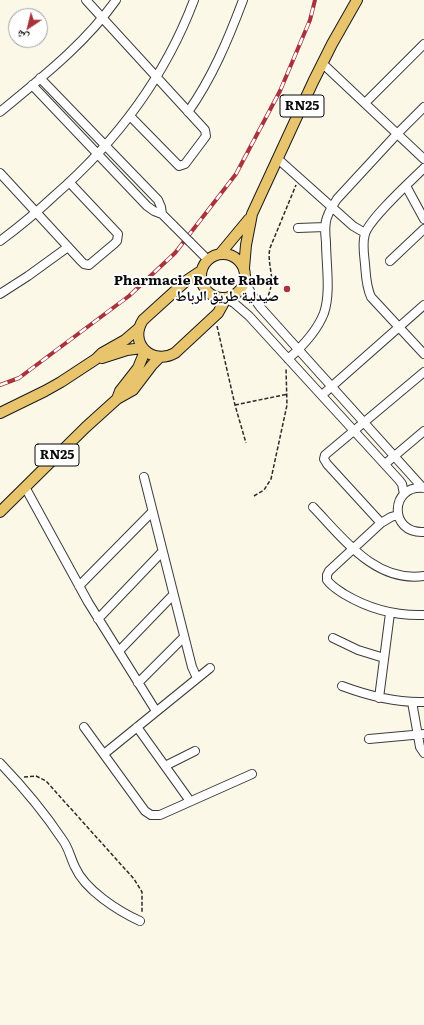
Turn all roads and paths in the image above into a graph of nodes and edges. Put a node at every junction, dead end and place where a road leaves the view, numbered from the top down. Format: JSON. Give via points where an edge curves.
{"nodes":[{"id":1,"x":86,"y":0,"type":"edge"},
{"id":2,"x":116,"y":0,"type":"edge"},
{"id":3,"x":194,"y":0,"type":"edge"},
{"id":4,"x":242,"y":0,"type":"edge"},
{"id":5,"x":357,"y":0,"type":"edge"},
{"id":6,"x":102,"y":18,"type":"junction"},
{"id":7,"x":424,"y":44,"type":"edge"},
{"id":8,"x":322,"y":63,"type":"junction"},
{"id":9,"x":40,"y":78,"type":"junction"},
{"id":10,"x":157,"y":78,"type":"junction"},
{"id":11,"x":32,"y":85,"type":"junction"},
{"id":12,"x":365,"y":103,"type":"junction"},
{"id":13,"x":424,"y":107,"type":"edge"},
{"id":14,"x":0,"y":112,"type":"edge"},
{"id":15,"x":188,"y":112,"type":"junction"},
{"id":16,"x":130,"y":116,"type":"junction"},
{"id":17,"x":397,"y":134,"type":"junction"},
{"id":18,"x":106,"y":146,"type":"junction"},
{"id":19,"x":98,"y":154,"type":"junction"},
{"id":20,"x":278,"y":159,"type":"junction"},
{"id":21,"x":424,"y":159,"type":"edge"},
{"id":22,"x":424,"y":168,"type":"edge"},
{"id":23,"x":0,"y":173,"type":"edge"},
{"id":24,"x":300,"y":178,"type":"junction"},
{"id":25,"x":70,"y":183,"type":"junction"},
{"id":26,"x":406,"y":186,"type":"junction"},
{"id":27,"x":332,"y":206,"type":"junction"},
{"id":28,"x":36,"y":213,"type":"junction"},
{"id":29,"x":162,"y":214,"type":"junction"},
{"id":30,"x":252,"y":214,"type":"junction"},
{"id":31,"x":424,"y":219,"type":"edge"},
{"id":32,"x":325,"y":227,"type":"junction"},
{"id":33,"x":298,"y":228,"type":"dead end"},
{"id":34,"x":424,"y":228,"type":"edge"},
{"id":35,"x":365,"y":234,"type":"junction"},
{"id":36,"x":0,"y":241,"type":"edge"},
{"id":37,"x":68,"y":247,"type":"junction"},
{"id":38,"x":220,"y":254,"type":"junction"},
{"id":39,"x":208,"y":260,"type":"junction"},
{"id":40,"x":390,"y":261,"type":"dead end"},
{"id":41,"x":244,"y":268,"type":"junction"},
{"id":42,"x":201,"y":271,"type":"junction"},
{"id":43,"x":245,"y":282,"type":"junction"},
{"id":44,"x":0,"y":294,"type":"edge"},
{"id":45,"x":225,"y":299,"type":"junction"},
{"id":46,"x":424,"y":305,"type":"edge"},
{"id":47,"x":261,"y":308,"type":"junction"},
{"id":48,"x":215,"y":317,"type":"junction"},
{"id":49,"x":398,"y":327,"type":"junction"},
{"id":50,"x":139,"y":328,"type":"junction"},
{"id":51,"x":144,"y":349,"type":"junction"},
{"id":52,"x":299,"y":349,"type":"junction"},
{"id":53,"x":424,"y":354,"type":"edge"},
{"id":54,"x":160,"y":357,"type":"junction"},
{"id":55,"x":96,"y":359,"type":"junction"},
{"id":56,"x":288,"y":359,"type":"junction"},
{"id":57,"x":424,"y":372,"type":"edge"},
{"id":58,"x":332,"y":386,"type":"junction"},
{"id":59,"x":288,"y":394,"type":"junction"},
{"id":60,"x":322,"y":395,"type":"junction"},
{"id":61,"x":117,"y":399,"type":"junction"},
{"id":62,"x":236,"y":405,"type":"junction"},
{"id":63,"x":0,"y":413,"type":"edge"},
{"id":64,"x":364,"y":422,"type":"junction"},
{"id":65,"x":354,"y":430,"type":"junction"},
{"id":66,"x":424,"y":431,"type":"edge"},
{"id":67,"x":246,"y":443,"type":"dead end"},
{"id":68,"x":394,"y":456,"type":"junction"},
{"id":69,"x":385,"y":464,"type":"junction"},
{"id":70,"x":144,"y":477,"type":"dead end"},
{"id":71,"x":25,"y":487,"type":"junction"},
{"id":72,"x":424,"y":488,"type":"edge"},
{"id":73,"x":404,"y":494,"type":"junction"},
{"id":74,"x":254,"y":496,"type":"dead end"},
{"id":75,"x":313,"y":507,"type":"dead end"},
{"id":76,"x":0,"y":512,"type":"edge"},
{"id":77,"x":152,"y":512,"type":"junction"},
{"id":78,"x":398,"y":515,"type":"junction"},
{"id":79,"x":381,"y":523,"type":"junction"},
{"id":80,"x":424,"y":532,"type":"edge"},
{"id":81,"x":353,"y":549,"type":"junction"},
{"id":82,"x":162,"y":552,"type":"junction"},
{"id":83,"x":424,"y":576,"type":"edge"},
{"id":84,"x":79,"y":586,"type":"junction"},
{"id":85,"x":173,"y":595,"type":"junction"},
{"id":86,"x":390,"y":613,"type":"junction"},
{"id":87,"x":424,"y":615,"type":"edge"},
{"id":88,"x":98,"y":619,"type":"junction"},
{"id":89,"x":184,"y":637,"type":"junction"},
{"id":90,"x":332,"y":638,"type":"dead end"},
{"id":91,"x":119,"y":651,"type":"junction"},
{"id":92,"x":384,"y":658,"type":"junction"},
{"id":93,"x":210,"y":668,"type":"dead end"},
{"id":94,"x":197,"y":678,"type":"junction"},
{"id":95,"x":138,"y":683,"type":"junction"},
{"id":96,"x":342,"y":686,"type":"dead end"},
{"id":97,"x":379,"y":698,"type":"junction"},
{"id":98,"x":412,"y":702,"type":"junction"},
{"id":99,"x":424,"y":702,"type":"edge"},
{"id":100,"x":156,"y":711,"type":"junction"},
{"id":101,"x":84,"y":727,"type":"dead end"},
{"id":102,"x":137,"y":727,"type":"junction"},
{"id":103,"x":421,"y":735,"type":"edge"},
{"id":104,"x":369,"y":739,"type":"dead end"},
{"id":105,"x":195,"y":751,"type":"dead end"},
{"id":106,"x":424,"y":753,"type":"edge"},
{"id":107,"x":104,"y":754,"type":"junction"},
{"id":108,"x":0,"y":763,"type":"edge"},
{"id":109,"x":165,"y":766,"type":"junction"},
{"id":110,"x":252,"y":774,"type":"dead end"},
{"id":111,"x":14,"y":779,"type":"junction"},
{"id":112,"x":190,"y":801,"type":"junction"},
{"id":113,"x":140,"y":921,"type":"joint"}],
"edges":[{"from":1,"to":6,"type":"street"},
{"from":2,"to":6,"type":"street"},
{"from":3,"to":10,"type":"street"},
{"from":4,"to":15,"type":"street","via":[[219,59],[198,99]]},
{"from":5,"to":8,"type":"main road","number":"RN25"},
{"from":6,"to":9,"type":"street","via":[[85,38]]},
{"from":6,"to":10,"type":"street"},
{"from":7,"to":12,"type":"street"},
{"from":8,"to":12,"type":"street"},
{"from":8,"to":20,"type":"main road","number":"RN25"},
{"from":9,"to":11,"type":"street"},
{"from":9,"to":18,"type":"street"},
{"from":10,"to":15,"type":"street"},
{"from":10,"to":16,"type":"street"},
{"from":11,"to":14,"type":"street"},
{"from":11,"to":19,"type":"street"},
{"from":12,"to":17,"type":"street"},
{"from":13,"to":17,"type":"street"},
{"from":15,"to":16,"type":"street","via":[[206,136],[181,166]]},
{"from":16,"to":18,"type":"street"},
{"from":17,"to":21,"type":"street"},
{"from":17,"to":27,"type":"street"},
{"from":18,"to":19,"type":"street"},
{"from":18,"to":29,"type":"street","via":[[158,200]]},
{"from":19,"to":25,"type":"street"},
{"from":19,"to":29,"type":"street","via":[[150,209]]},
{"from":20,"to":24,"type":"street"},
{"from":20,"to":30,"type":"main road","number":"RN25"},
{"from":22,"to":26,"type":"street"},
{"from":23,"to":28,"type":"street"},
{"from":24,"to":27,"type":"street"},
{"from":24,"to":47,"type":"path","via":[[270,248],[272,284]]},
{"from":25,"to":28,"type":"street"},
{"from":25,"to":37,"type":"street","via":[[115,230],[118,237],[114,244],[89,264],[84,264]]},
{"from":26,"to":31,"type":"street"},
{"from":26,"to":35,"type":"street","via":[[372,222]]},
{"from":27,"to":32,"type":"street"},
{"from":27,"to":35,"type":"street"},
{"from":28,"to":36,"type":"street"},
{"from":28,"to":37,"type":"street"},
{"from":29,"to":39,"type":"street","bridge":true},
{"from":30,"to":38,"type":"main road","number":"RN25"},
{"from":30,"to":41,"type":"main road","number":"RN25"},
{"from":32,"to":33,"type":"street"},
{"from":32,"to":52,"type":"street","via":[[327,290],[324,311],[313,332]]},
{"from":34,"to":40,"type":"street"},
{"from":35,"to":49,"type":"street","via":[[367,289]]},
{"from":37,"to":44,"type":"street"},
{"from":38,"to":39,"type":"main road","number":"RN25"},
{"from":38,"to":41,"type":"main road","via":[[234,257]]},
{"from":39,"to":42,"type":"main road"},
{"from":41,"to":43,"type":"main road","number":"RN25"},
{"from":42,"to":45,"type":"main road","via":[[200,279],[205,291],[216,298]]},
{"from":42,"to":50,"type":"main road","via":[[182,284],[143,320]]},
{"from":43,"to":45,"type":"main road","number":"RN25","via":[[240,292]]},
{"from":43,"to":47,"type":"street"},
{"from":45,"to":48,"type":"main road","number":"RN25"},
{"from":45,"to":56,"type":"street","via":[[249,316]]},
{"from":46,"to":49,"type":"street"},
{"from":47,"to":52,"type":"street"},
{"from":48,"to":54,"type":"main road","number":"RN25","via":[[175,353]]},
{"from":48,"to":62,"type":"path"},
{"from":49,"to":53,"type":"street"},
{"from":49,"to":58,"type":"street"},
{"from":50,"to":51,"type":"main road","via":[[139,340]]},
{"from":50,"to":55,"type":"main road","via":[[129,338]]},
{"from":51,"to":54,"type":"main road"},
{"from":51,"to":55,"type":"main road","via":[[127,350]]},
{"from":51,"to":61,"type":"main road","number":"RN25","via":[[138,368],[120,391]]},
{"from":52,"to":56,"type":"street"},
{"from":52,"to":58,"type":"street"},
{"from":54,"to":61,"type":"main road","number":"RN25","via":[[133,390]]},
{"from":55,"to":63,"type":"main road","via":[[45,391]]},
{"from":56,"to":59,"type":"path"},
{"from":56,"to":60,"type":"street"},
{"from":57,"to":64,"type":"street"},
{"from":58,"to":60,"type":"street"},
{"from":58,"to":64,"type":"street"},
{"from":59,"to":62,"type":"path"},
{"from":59,"to":74,"type":"path","via":[[271,479],[264,490]]},
{"from":60,"to":65,"type":"street"},
{"from":61,"to":71,"type":"main road","number":"RN25"},
{"from":62,"to":67,"type":"path"},
{"from":64,"to":65,"type":"street"},
{"from":64,"to":68,"type":"street"},
{"from":65,"to":69,"type":"street"},
{"from":65,"to":79,"type":"street","via":[[326,453],[325,461]]},
{"from":66,"to":68,"type":"street"},
{"from":68,"to":69,"type":"street"},
{"from":68,"to":72,"type":"street"},
{"from":69,"to":73,"type":"street","via":[[402,484]]},
{"from":70,"to":77,"type":"street"},
{"from":71,"to":76,"type":"main road","number":"RN25"},
{"from":71,"to":84,"type":"street"},
{"from":72,"to":73,"type":"street","via":[[413,488]]},
{"from":73,"to":78,"type":"street","via":[[398,503]]},
{"from":75,"to":81,"type":"street"},
{"from":77,"to":82,"type":"street"},
{"from":77,"to":84,"type":"street"},
{"from":78,"to":79,"type":"street"},
{"from":78,"to":80,"type":"street","via":[[404,527]]},
{"from":79,"to":81,"type":"street"},
{"from":81,"to":83,"type":"street","via":[[377,567],[405,576]]},
{"from":81,"to":86,"type":"street","via":[[328,573],[328,582],[351,599]]},
{"from":82,"to":85,"type":"street"},
{"from":82,"to":88,"type":"street"},
{"from":84,"to":88,"type":"street"},
{"from":85,"to":89,"type":"street"},
{"from":85,"to":91,"type":"street"},
{"from":86,"to":87,"type":"street"},
{"from":86,"to":92,"type":"street"},
{"from":88,"to":91,"type":"street"},
{"from":89,"to":94,"type":"street"},
{"from":89,"to":95,"type":"street"},
{"from":90,"to":92,"type":"street"},
{"from":91,"to":95,"type":"street"},
{"from":92,"to":97,"type":"street"},
{"from":93,"to":94,"type":"street"},
{"from":94,"to":100,"type":"street"},
{"from":95,"to":100,"type":"street"},
{"from":96,"to":97,"type":"street"},
{"from":97,"to":98,"type":"street"},
{"from":98,"to":99,"type":"street"},
{"from":98,"to":103,"type":"street"},
{"from":100,"to":102,"type":"street"},
{"from":101,"to":107,"type":"street"},
{"from":102,"to":107,"type":"street"},
{"from":102,"to":109,"type":"street"},
{"from":103,"to":104,"type":"street"},
{"from":103,"to":106,"type":"street","via":[[420,747]]},
{"from":105,"to":109,"type":"street"},
{"from":107,"to":112,"type":"street","via":[[148,813],[160,815]]},
{"from":108,"to":111,"type":"street"},
{"from":109,"to":112,"type":"street"},
{"from":110,"to":112,"type":"street"},
{"from":111,"to":113,"type":"street","via":[[68,847],[75,867],[84,879],[107,902]]},
{"from":111,"to":113,"type":"path","via":[[36,776],[46,781],[130,874],[142,892],[143,909]]}]}
